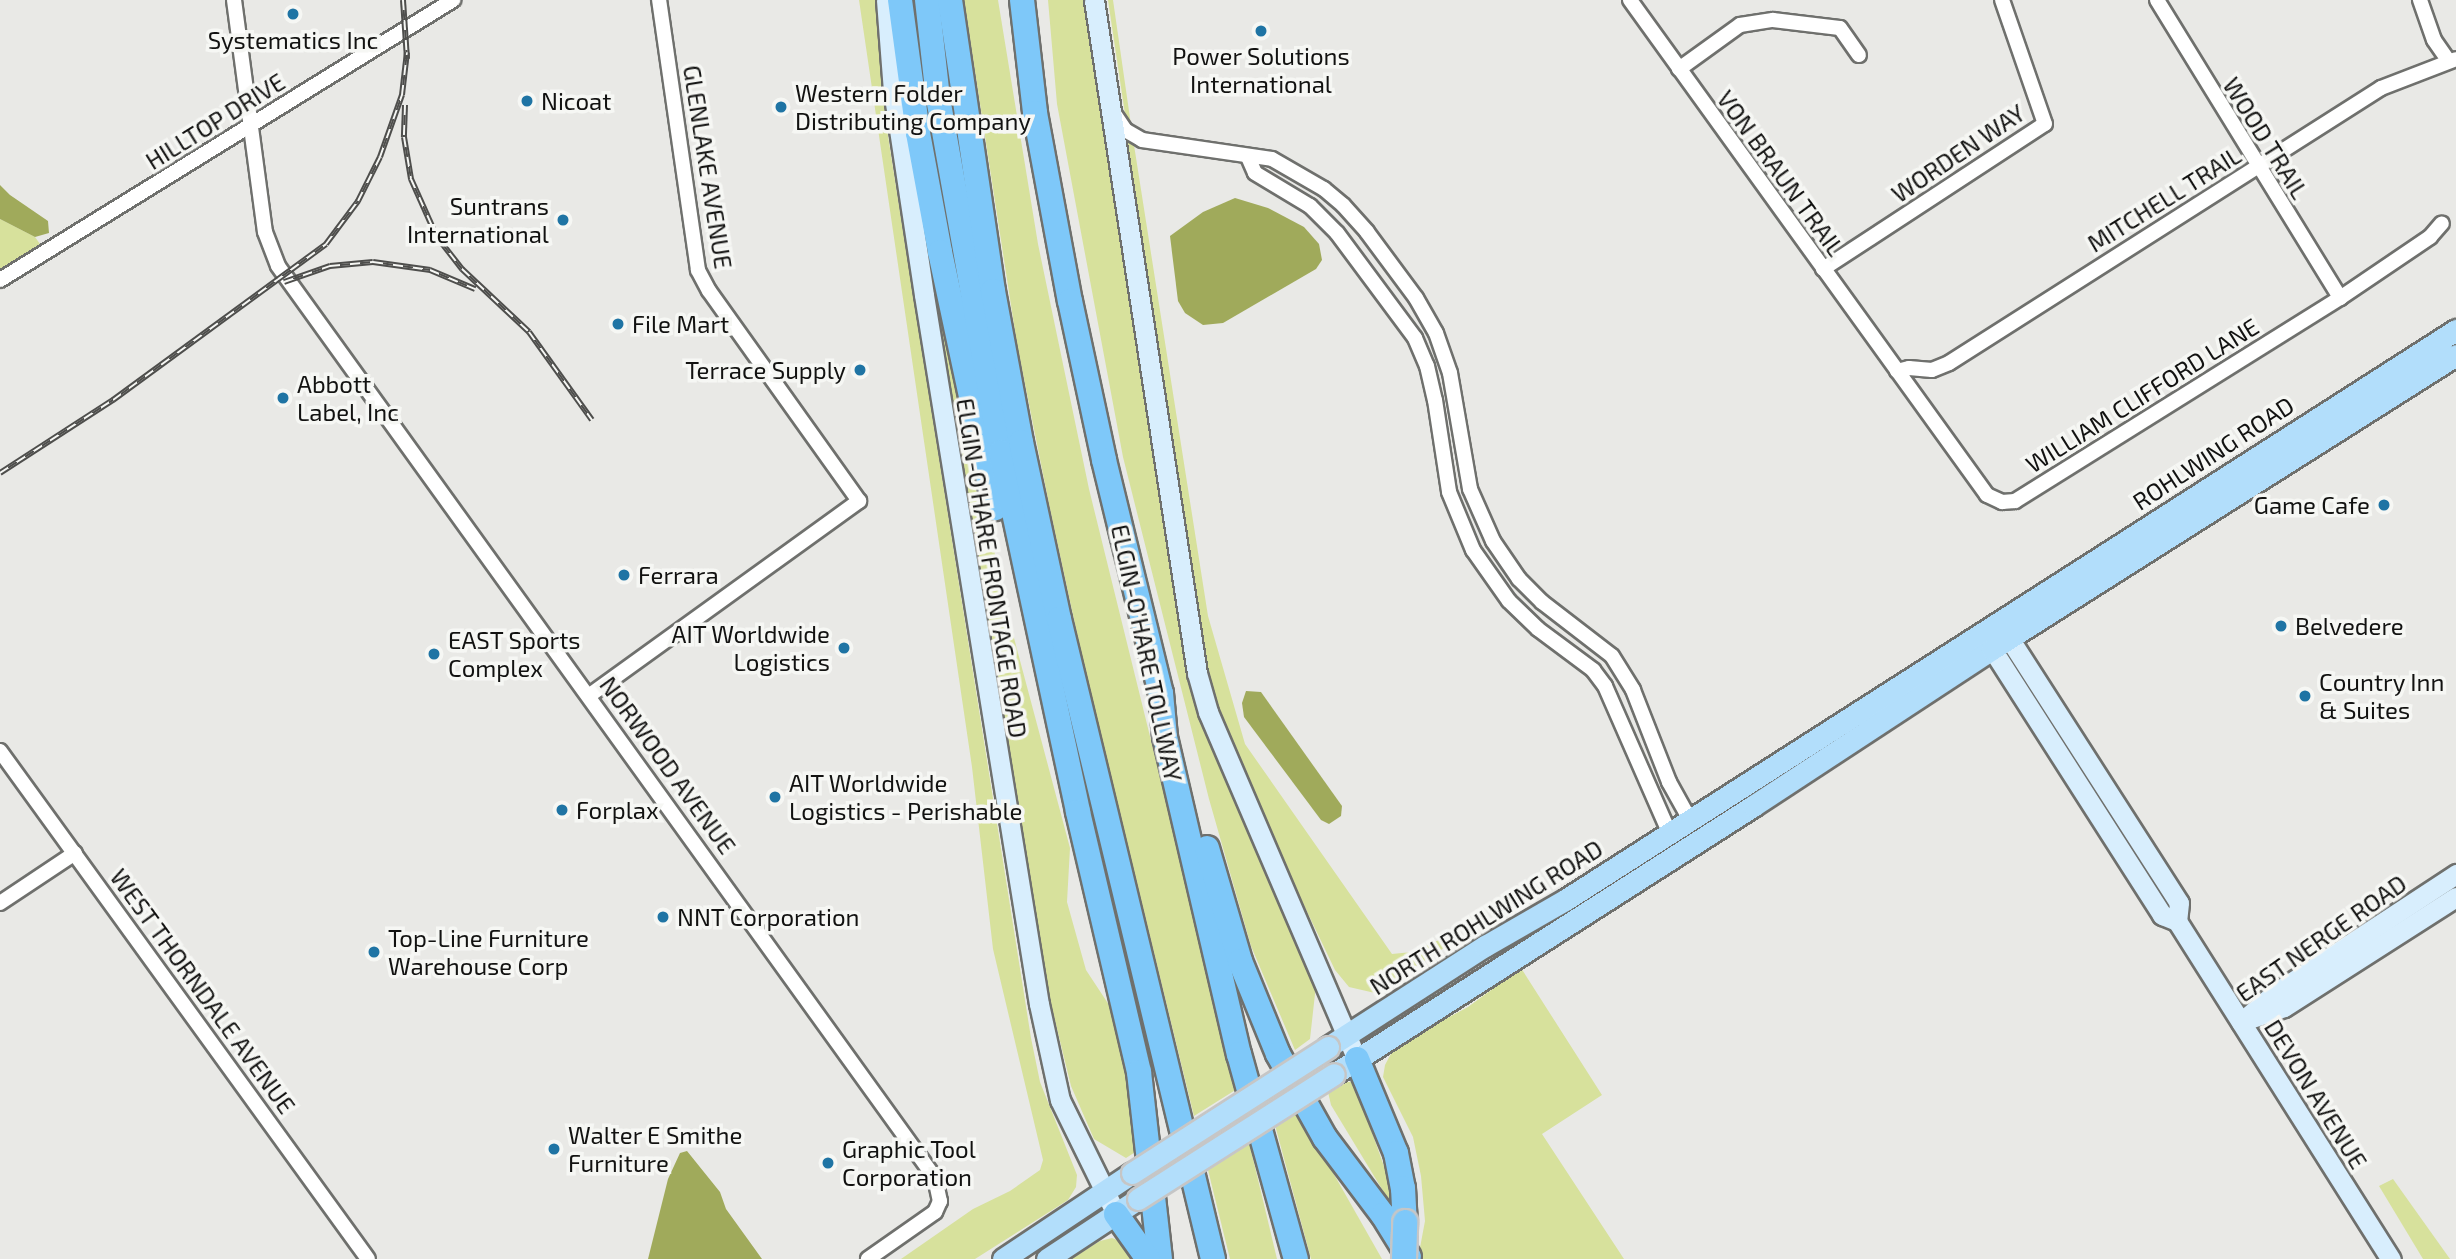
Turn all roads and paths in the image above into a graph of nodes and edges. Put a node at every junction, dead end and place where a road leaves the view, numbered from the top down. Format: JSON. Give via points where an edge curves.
{"nodes":[{"id":1,"x":233,"y":0,"type":"edge"},
{"id":2,"x":453,"y":0,"type":"edge"},
{"id":3,"x":659,"y":0,"type":"edge"},
{"id":4,"x":886,"y":0,"type":"edge"},
{"id":5,"x":900,"y":0,"type":"edge"},
{"id":6,"x":927,"y":0,"type":"edge"},
{"id":7,"x":950,"y":0,"type":"edge"},
{"id":8,"x":1094,"y":0,"type":"edge"},
{"id":9,"x":1630,"y":0,"type":"edge"},
{"id":10,"x":2002,"y":0,"type":"edge"},
{"id":11,"x":2157,"y":0,"type":"edge"},
{"id":12,"x":2420,"y":0,"type":"edge"},
{"id":13,"x":1024,"y":4,"type":"edge"},
{"id":14,"x":1859,"y":55,"type":"dead end"},
{"id":15,"x":2452,"y":60,"type":"edge"},
{"id":16,"x":1679,"y":69,"type":"junction"},
{"id":17,"x":1108,"y":106,"type":"junction"},
{"id":18,"x":250,"y":126,"type":"junction"},
{"id":19,"x":1248,"y":157,"type":"junction"},
{"id":20,"x":2258,"y":167,"type":"junction"},
{"id":21,"x":2442,"y":223,"type":"dead end"},
{"id":22,"x":1823,"y":269,"type":"junction"},
{"id":23,"x":0,"y":280,"type":"edge"},
{"id":24,"x":2340,"y":298,"type":"junction"},
{"id":25,"x":2456,"y":330,"type":"edge"},
{"id":26,"x":2456,"y":355,"type":"edge"},
{"id":27,"x":1897,"y":371,"type":"junction"},
{"id":28,"x":1995,"y":635,"type":"junction"},
{"id":29,"x":1161,"y":693,"type":"junction"},
{"id":30,"x":590,"y":695,"type":"junction"},
{"id":31,"x":0,"y":751,"type":"edge"},
{"id":32,"x":1078,"y":812,"type":"junction"},
{"id":33,"x":1689,"y":818,"type":"junction"},
{"id":34,"x":1674,"y":835,"type":"junction"},
{"id":35,"x":1704,"y":838,"type":"junction"},
{"id":36,"x":75,"y":853,"type":"junction"},
{"id":37,"x":2452,"y":894,"type":"edge"},
{"id":38,"x":0,"y":903,"type":"edge"},
{"id":39,"x":1589,"y":911,"type":"junction"},
{"id":40,"x":2241,"y":1021,"type":"junction"},
{"id":41,"x":1346,"y":1035,"type":"junction"},
{"id":42,"x":1357,"y":1059,"type":"junction"},
{"id":43,"x":1336,"y":1154,"type":"junction"},
{"id":44,"x":1104,"y":1192,"type":"junction"},
{"id":45,"x":1116,"y":1214,"type":"junction"},
{"id":46,"x":369,"y":1259,"type":"edge"},
{"id":47,"x":868,"y":1259,"type":"edge"},
{"id":48,"x":1003,"y":1259,"type":"edge"},
{"id":49,"x":1047,"y":1259,"type":"edge"},
{"id":50,"x":1148,"y":1259,"type":"edge"},
{"id":51,"x":1160,"y":1259,"type":"edge"},
{"id":52,"x":1213,"y":1259,"type":"edge"},
{"id":53,"x":1296,"y":1259,"type":"edge"},
{"id":54,"x":1396,"y":1259,"type":"edge"},
{"id":55,"x":1404,"y":1259,"type":"edge"},
{"id":56,"x":1410,"y":1259,"type":"edge"},
{"id":57,"x":2391,"y":1259,"type":"edge"}],
"edges":[{"from":1,"to":18,"type":"street","name":"NORWOOD AVENUE"},
{"from":2,"to":18,"type":"street","name":"HILLTOP DRIVE"},
{"from":3,"to":30,"type":"street","name":"GLENLAKE AVENUE","via":[[698,270],[859,501]]},
{"from":4,"to":44,"type":"main road","name":"ELGIN-O'HARE FRONTAGE ROAD","via":[[893,90],[913,226],[1040,1004],[1060,1100]]},
{"from":5,"to":32,"type":"highway","via":[[923,159],[982,448],[1056,757]]},
{"from":6,"to":32,"type":"highway","via":[[970,293]]},
{"from":7,"to":52,"type":"highway","via":[[993,291],[1024,456]]},
{"from":8,"to":17,"type":"main road"},
{"from":9,"to":16,"type":"street","name":"VON BRAUN TRAIL"},
{"from":10,"to":22,"type":"street","name":"WORDEN WAY","via":[[2045,124]]},
{"from":11,"to":20,"type":"street","name":"WOOD TRAIL"},
{"from":12,"to":15,"type":"street","via":[[2434,40]]},
{"from":13,"to":29,"type":"highway","name":"ELGIN-O'HARE TOLLWAY","via":[[1035,113],[1070,301]]},
{"from":14,"to":16,"type":"street","via":[[1840,28],[1773,20],[1740,25]]},
{"from":15,"to":20,"type":"street","name":"MITCHELL TRAIL","via":[[2381,88]]},
{"from":16,"to":22,"type":"street","name":"VON BRAUN TRAIL"},
{"from":17,"to":19,"type":"street","via":[[1125,130],[1142,140]]},
{"from":17,"to":41,"type":"main road","via":[[1197,673],[1215,729]]},
{"from":18,"to":23,"type":"street","name":"HILLTOP DRIVE"},
{"from":18,"to":30,"type":"street","name":"NORWOOD AVENUE","via":[[265,232],[278,266]]},
{"from":19,"to":33,"type":"street","via":[[1272,159],[1324,188],[1343,205],[1416,299],[1436,333],[1450,373],[1470,489],[1493,541],[1542,603],[1612,656],[1633,690],[1669,782]]},
{"from":19,"to":34,"type":"street","via":[[1255,173],[1310,206],[1337,233],[1416,338],[1435,400],[1449,492],[1473,550],[1509,601],[1593,670],[1605,686]]},
{"from":20,"to":24,"type":"street","name":"WOOD TRAIL"},
{"from":20,"to":27,"type":"street","name":"MITCHELL TRAIL","via":[[1949,363],[1931,370]]},
{"from":21,"to":24,"type":"street","name":"WILLIAM CLIFFORD LANE","via":[[2430,237]]},
{"from":22,"to":27,"type":"street","name":"VON BRAUN TRAIL"},
{"from":24,"to":27,"type":"street","name":"WILLIAM CLIFFORD LANE","via":[[2015,501],[2002,502],[1987,495]]},
{"from":25,"to":28,"type":"main road","name":"ROHLWING ROAD"},
{"from":26,"to":28,"type":"main road","name":"ROHLWING ROAD"},
{"from":28,"to":33,"type":"main road"},
{"from":28,"to":35,"type":"main road","name":"NORTH ROHLWING ROAD"},
{"from":28,"to":40,"type":"main road","name":"DEVON AVENUE","via":[[2162,915],[2177,920]]},
{"from":29,"to":43,"type":"highway","via":[[1253,994],[1278,1054]]},
{"from":29,"to":53,"type":"highway","name":"ELGIN-O'HARE TOLLWAY","via":[[1165,737],[1239,1054]]},
{"from":30,"to":47,"type":"street","name":"NORWOOD AVENUE","via":[[935,1178],[940,1201],[935,1212]]},
{"from":31,"to":36,"type":"street","name":"WEST THORNDALE AVENUE"},
{"from":32,"to":51,"type":"highway","via":[[1139,1072]]},
{"from":33,"to":34,"type":"main road"},
{"from":34,"to":35,"type":"main road"},
{"from":34,"to":39,"type":"main road","via":[[1676,845],[1618,883]]},
{"from":34,"to":41,"type":"main road","name":"NORTH ROHLWING ROAD"},
{"from":35,"to":39,"type":"main road","name":"NORTH ROHLWING ROAD"},
{"from":36,"to":38,"type":"street"},
{"from":36,"to":46,"type":"street","name":"WEST THORNDALE AVENUE"},
{"from":37,"to":40,"type":"main road","name":"EAST NERGE ROAD","via":[[2275,993]]},
{"from":39,"to":42,"type":"main road","name":"NORTH ROHLWING ROAD"},
{"from":40,"to":57,"type":"main road","name":"DEVON AVENUE"},
{"from":41,"to":42,"type":"main road"},
{"from":41,"to":44,"type":"main road","name":"NORTH ROHLWING ROAD","bridge":true},
{"from":42,"to":45,"type":"main road","name":"NORTH ROHLWING ROAD","bridge":true},
{"from":42,"to":55,"type":"highway","bridge":true,"via":[[1396,1153],[1403,1188]]},
{"from":43,"to":54,"type":"highway"},
{"from":43,"to":56,"type":"highway"},
{"from":44,"to":45,"type":"main road","name":"ELGIN-O'HARE FRONTAGE ROAD"},
{"from":44,"to":48,"type":"main road","name":"NORTH ROHLWING ROAD"},
{"from":45,"to":49,"type":"main road","name":"NORTH ROHLWING ROAD"},
{"from":45,"to":50,"type":"highway"}]}
